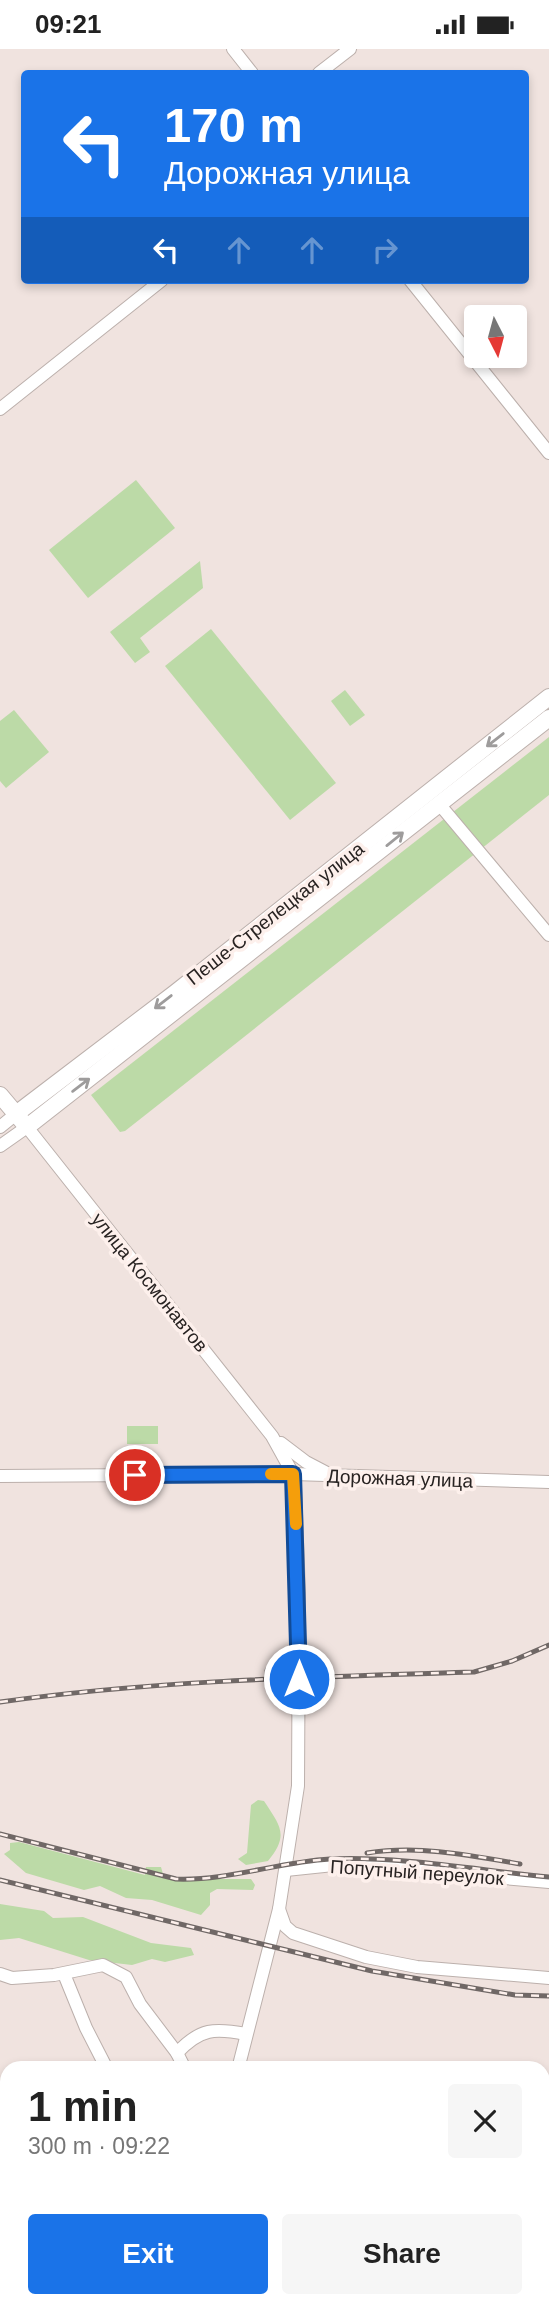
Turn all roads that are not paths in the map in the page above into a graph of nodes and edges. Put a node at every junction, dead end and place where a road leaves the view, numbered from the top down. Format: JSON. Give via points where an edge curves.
{"nodes":[{"id":1,"x":233,"y":49,"type":"edge"},
{"id":2,"x":350,"y":49,"type":"edge"},
{"id":3,"x":250,"y":70,"type":"edge"},
{"id":4,"x":323,"y":70,"type":"edge"},
{"id":5,"x":157,"y":284,"type":"edge"},
{"id":6,"x":413,"y":284,"type":"edge"},
{"id":7,"x":0,"y":409,"type":"edge"},
{"id":8,"x":549,"y":453,"type":"edge"},
{"id":9,"x":549,"y":697,"type":"edge"},
{"id":10,"x":549,"y":718,"type":"edge"},
{"id":11,"x":440,"y":805,"type":"junction"},
{"id":12,"x":549,"y":935,"type":"edge"},
{"id":13,"x":0,"y":1095,"type":"edge"},
{"id":14,"x":16,"y":1114,"type":"junction"},
{"id":15,"x":0,"y":1127,"type":"edge"},
{"id":16,"x":27,"y":1127,"type":"junction"},
{"id":17,"x":0,"y":1146,"type":"edge"},
{"id":18,"x":272,"y":1436,"type":"junction"},
{"id":19,"x":293,"y":1474,"type":"junction"},
{"id":20,"x":334,"y":1475,"type":"junction"},
{"id":21,"x":0,"y":1476,"type":"edge"},
{"id":22,"x":549,"y":1482,"type":"edge"},
{"id":23,"x":299,"y":1670,"type":"junction"},
{"id":24,"x":271,"y":1672,"type":"dead end"},
{"id":25,"x":286,"y":1870,"type":"junction"},
{"id":26,"x":549,"y":1882,"type":"edge"},
{"id":27,"x":279,"y":1909,"type":"junction"},
{"id":28,"x":0,"y":1974,"type":"edge"},
{"id":29,"x":64,"y":1974,"type":"junction"},
{"id":30,"x":549,"y":1978,"type":"edge"},
{"id":31,"x":246,"y":2034,"type":"junction"},
{"id":32,"x":177,"y":2053,"type":"junction"},
{"id":33,"x":103,"y":2061,"type":"edge"},
{"id":34,"x":181,"y":2061,"type":"edge"},
{"id":35,"x":240,"y":2061,"type":"edge"}],
"edges":[{"from":1,"to":3,"type":"street"},
{"from":2,"to":4,"type":"street"},
{"from":5,"to":7,"type":"street"},
{"from":6,"to":8,"type":"street"},
{"from":9,"to":14,"type":"main road","name":"Пеше-Стрелецкая улица","one_way":true},
{"from":10,"to":11,"type":"main road","name":"Пеше-Стрелецкая улица"},
{"from":11,"to":12,"type":"street"},
{"from":16,"to":11,"type":"main road","name":"Пеше-Стрелецкая улица","one_way":true},
{"from":13,"to":14,"type":"main road","name":"улица Космонавтов"},
{"from":14,"to":15,"type":"street","name":"Пеше-Стрелецкая улица"},
{"from":14,"to":16,"type":"main road","name":"улица Космонавтов"},
{"from":16,"to":17,"type":"street","name":"Пеше-Стрелецкая улица"},
{"from":16,"to":18,"type":"street","name":"улица Космонавтов"},
{"from":18,"to":19,"type":"street","name":"улица Космонавтов"},
{"from":18,"to":20,"type":"street","via":[[306,1462]]},
{"from":19,"to":20,"type":"street","name":"Дорожная улица"},
{"from":19,"to":21,"type":"street","name":"Дорожная улица"},
{"from":19,"to":23,"type":"street"},
{"from":20,"to":22,"type":"street","name":"Дорожная улица"},
{"from":23,"to":24,"type":"street"},
{"from":23,"to":25,"type":"street","via":[[298,1786]]},
{"from":25,"to":26,"type":"street","name":"Попутный переулок","via":[[343,1864]]},
{"from":25,"to":27,"type":"street"},
{"from":27,"to":30,"type":"street","via":[[293,1933],[366,1957],[417,1967]]},
{"from":27,"to":31,"type":"street"},
{"from":28,"to":29,"type":"street","via":[[12,1978]]},
{"from":29,"to":32,"type":"street","via":[[103,1965],[126,1977]]},
{"from":29,"to":33,"type":"street"},
{"from":31,"to":32,"type":"street","via":[[216,2028]]},
{"from":31,"to":35,"type":"street"},
{"from":32,"to":34,"type":"street"}]}
